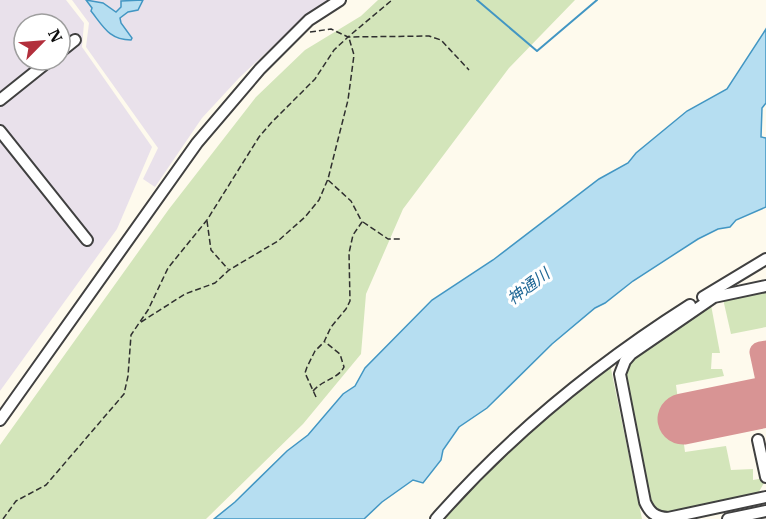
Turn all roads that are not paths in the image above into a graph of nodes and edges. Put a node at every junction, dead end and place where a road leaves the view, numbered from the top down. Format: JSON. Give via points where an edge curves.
{"nodes":[{"id":1,"x":340,"y":0,"type":"edge"},
{"id":2,"x":75,"y":40,"type":"dead end"},
{"id":3,"x":72,"y":42,"type":"edge"},
{"id":4,"x":35,"y":72,"type":"edge"},
{"id":5,"x":0,"y":100,"type":"edge"},
{"id":6,"x":0,"y":131,"type":"edge"},
{"id":7,"x":87,"y":240,"type":"dead end"},
{"id":8,"x":766,"y":259,"type":"edge"},
{"id":9,"x":766,"y":286,"type":"edge"},
{"id":10,"x":0,"y":420,"type":"edge"},
{"id":11,"x":758,"y":440,"type":"dead end"},
{"id":12,"x":766,"y":477,"type":"edge"},
{"id":13,"x":766,"y":497,"type":"edge"},
{"id":14,"x":766,"y":511,"type":"edge"},
{"id":15,"x":436,"y":519,"type":"edge"},
{"id":16,"x":728,"y":519,"type":"edge"}],
"edges":[{"from":1,"to":10,"type":"street","via":[[300,28],[197,143]]},
{"from":2,"to":3,"type":"street"},
{"from":4,"to":5,"type":"street"},
{"from":6,"to":7,"type":"street"},
{"from":8,"to":15,"type":"street","via":[[634,341],[515,440]]},
{"from":9,"to":13,"type":"street","via":[[714,297],[631,354],[620,374],[645,502],[651,513],[668,518]]},
{"from":11,"to":12,"type":"street"},
{"from":14,"to":16,"type":"street"}]}
